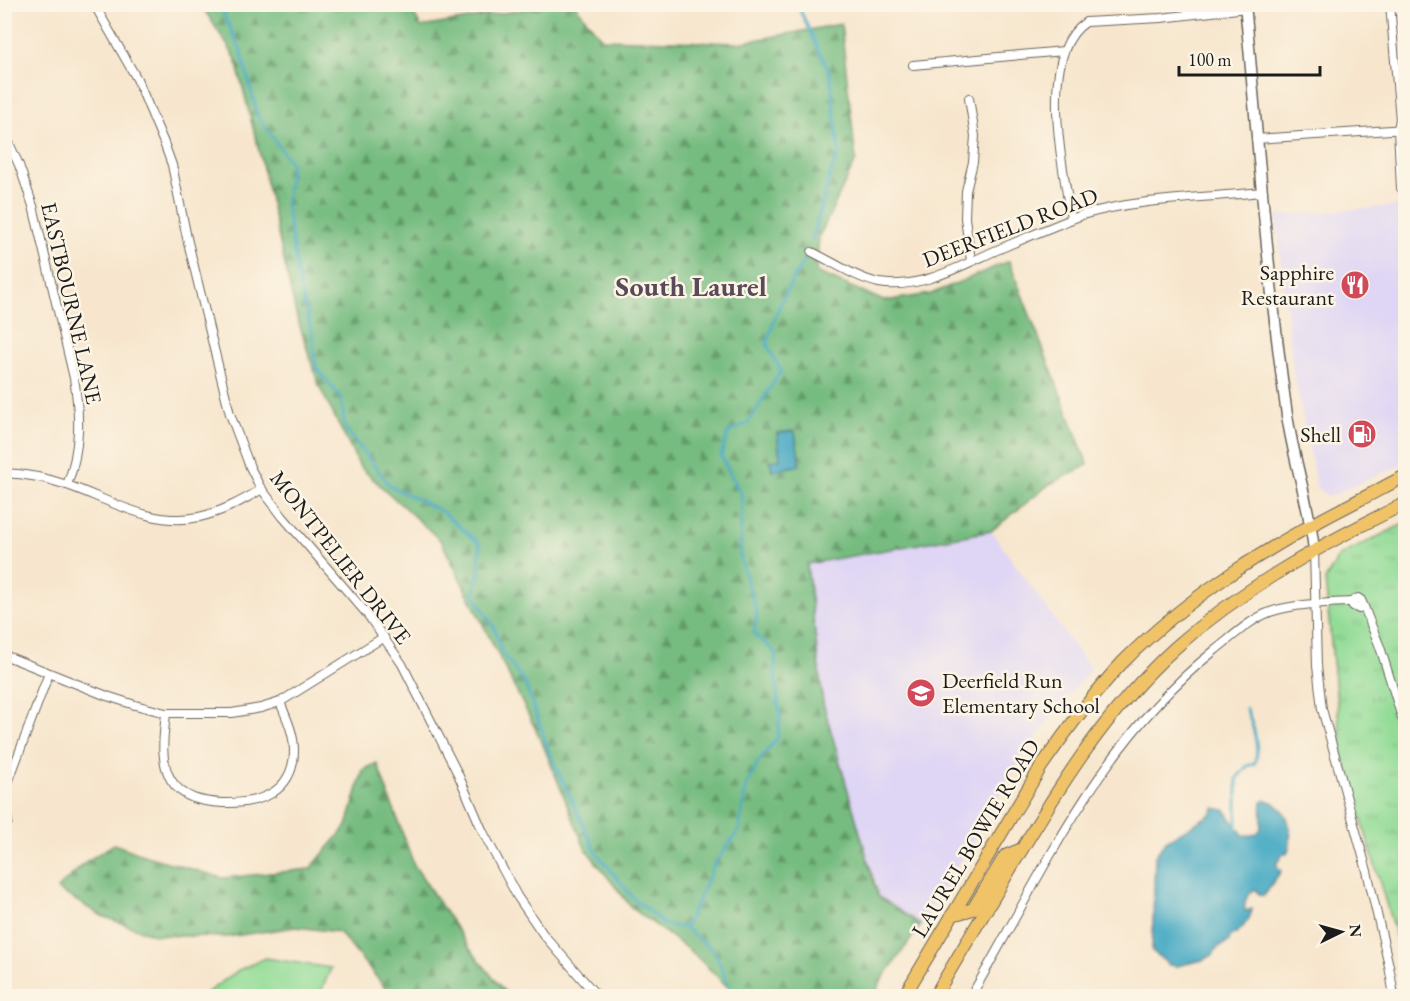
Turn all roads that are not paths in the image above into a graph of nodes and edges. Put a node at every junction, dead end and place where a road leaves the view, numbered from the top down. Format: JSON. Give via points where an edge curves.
{"nodes":[{"id":1,"x":94,"y":4,"type":"edge"},
{"id":2,"x":1390,"y":4,"type":"edge"},
{"id":3,"x":1245,"y":6,"type":"edge"},
{"id":4,"x":1064,"y":51,"type":"junction"},
{"id":5,"x":913,"y":65,"type":"dead end"},
{"id":6,"x":969,"y":98,"type":"dead end"},
{"id":7,"x":1402,"y":129,"type":"edge"},
{"id":8,"x":4,"y":132,"type":"edge"},
{"id":9,"x":1257,"y":139,"type":"junction"},
{"id":10,"x":1401,"y":188,"type":"dead end"},
{"id":11,"x":1263,"y":192,"type":"junction"},
{"id":12,"x":1071,"y":219,"type":"junction"},
{"id":13,"x":812,"y":252,"type":"dead end"},
{"id":14,"x":971,"y":261,"type":"junction"},
{"id":15,"x":4,"y":473,"type":"edge"},
{"id":16,"x":1406,"y":476,"type":"edge"},
{"id":17,"x":67,"y":485,"type":"junction"},
{"id":18,"x":261,"y":489,"type":"junction"},
{"id":19,"x":1406,"y":503,"type":"edge"},
{"id":20,"x":1311,"y":524,"type":"junction"},
{"id":21,"x":1314,"y":550,"type":"junction"},
{"id":22,"x":1316,"y":604,"type":"junction"},
{"id":23,"x":384,"y":637,"type":"junction"},
{"id":24,"x":4,"y":655,"type":"edge"},
{"id":25,"x":49,"y":673,"type":"junction"},
{"id":26,"x":280,"y":702,"type":"junction"},
{"id":27,"x":166,"y":713,"type":"junction"},
{"id":28,"x":1406,"y":730,"type":"edge"},
{"id":29,"x":8,"y":822,"type":"dead end"},
{"id":30,"x":1022,"y":849,"type":"junction"},
{"id":31,"x":952,"y":915,"type":"junction"},
{"id":32,"x":597,"y":996,"type":"edge"},
{"id":33,"x":904,"y":996,"type":"edge"},
{"id":34,"x":935,"y":996,"type":"edge"},
{"id":35,"x":971,"y":996,"type":"edge"},
{"id":36,"x":1394,"y":996,"type":"edge"}],
"edges":[{"from":1,"to":18,"type":"street","name":"MONTPELIER DRIVE","via":[[136,79],[172,165],[230,414]]},
{"from":2,"to":7,"type":"street"},
{"from":3,"to":4,"type":"street","via":[[1161,18],[1086,22]]},
{"from":3,"to":9,"type":"street"},
{"from":4,"to":5,"type":"street"},
{"from":4,"to":12,"type":"street","via":[[1055,102]]},
{"from":6,"to":14,"type":"street","via":[[975,136],[965,218]]},
{"from":7,"to":9,"type":"street"},
{"from":7,"to":10,"type":"street"},
{"from":8,"to":17,"type":"street","name":"EASTBOURNE LANE","via":[[33,206],[74,378],[79,438]]},
{"from":9,"to":11,"type":"street"},
{"from":11,"to":12,"type":"street","name":"DEERFIELD ROAD","via":[[1114,207]]},
{"from":11,"to":20,"type":"street","via":[[1286,411]]},
{"from":12,"to":14,"type":"street","name":"DEERFIELD ROAD"},
{"from":13,"to":14,"type":"street","name":"DEERFIELD ROAD","via":[[862,277],[888,284],[925,280]]},
{"from":15,"to":17,"type":"street"},
{"from":16,"to":20,"type":"main road","name":"LAUREL BOWIE ROAD"},
{"from":17,"to":18,"type":"street","via":[[144,515],[178,520],[211,514]]},
{"from":18,"to":23,"type":"street","name":"MONTPELIER DRIVE"},
{"from":19,"to":21,"type":"main road","name":"LAUREL BOWIE ROAD"},
{"from":20,"to":21,"type":"street"},
{"from":20,"to":31,"type":"main road","name":"LAUREL BOWIE ROAD","via":[[1199,596],[1122,664],[1064,733]]},
{"from":21,"to":22,"type":"street"},
{"from":21,"to":30,"type":"main road","name":"LAUREL BOWIE ROAD","via":[[1227,607],[1152,670],[1103,724]]},
{"from":22,"to":28,"type":"street","via":[[1351,602],[1359,609],[1364,607]]},
{"from":22,"to":35,"type":"street","via":[[1258,618],[1192,669],[1146,715],[1090,788]]},
{"from":22,"to":36,"type":"street","via":[[1322,709],[1367,871]]},
{"from":23,"to":26,"type":"street"},
{"from":23,"to":32,"type":"street","name":"MONTPELIER DRIVE","via":[[402,664],[517,896],[543,934]]},
{"from":24,"to":25,"type":"street"},
{"from":25,"to":27,"type":"street"},
{"from":25,"to":29,"type":"street","via":[[6,788]]},
{"from":26,"to":27,"type":"street","via":[[232,712]]},
{"from":26,"to":27,"type":"street","via":[[293,737],[290,769],[275,792],[247,803],[199,801],[174,784],[164,756]]},
{"from":30,"to":31,"type":"main road","via":[[1005,856],[973,909]]},
{"from":30,"to":34,"type":"main road","name":"LAUREL BOWIE ROAD"},
{"from":31,"to":33,"type":"main road","name":"LAUREL BOWIE ROAD"}]}
